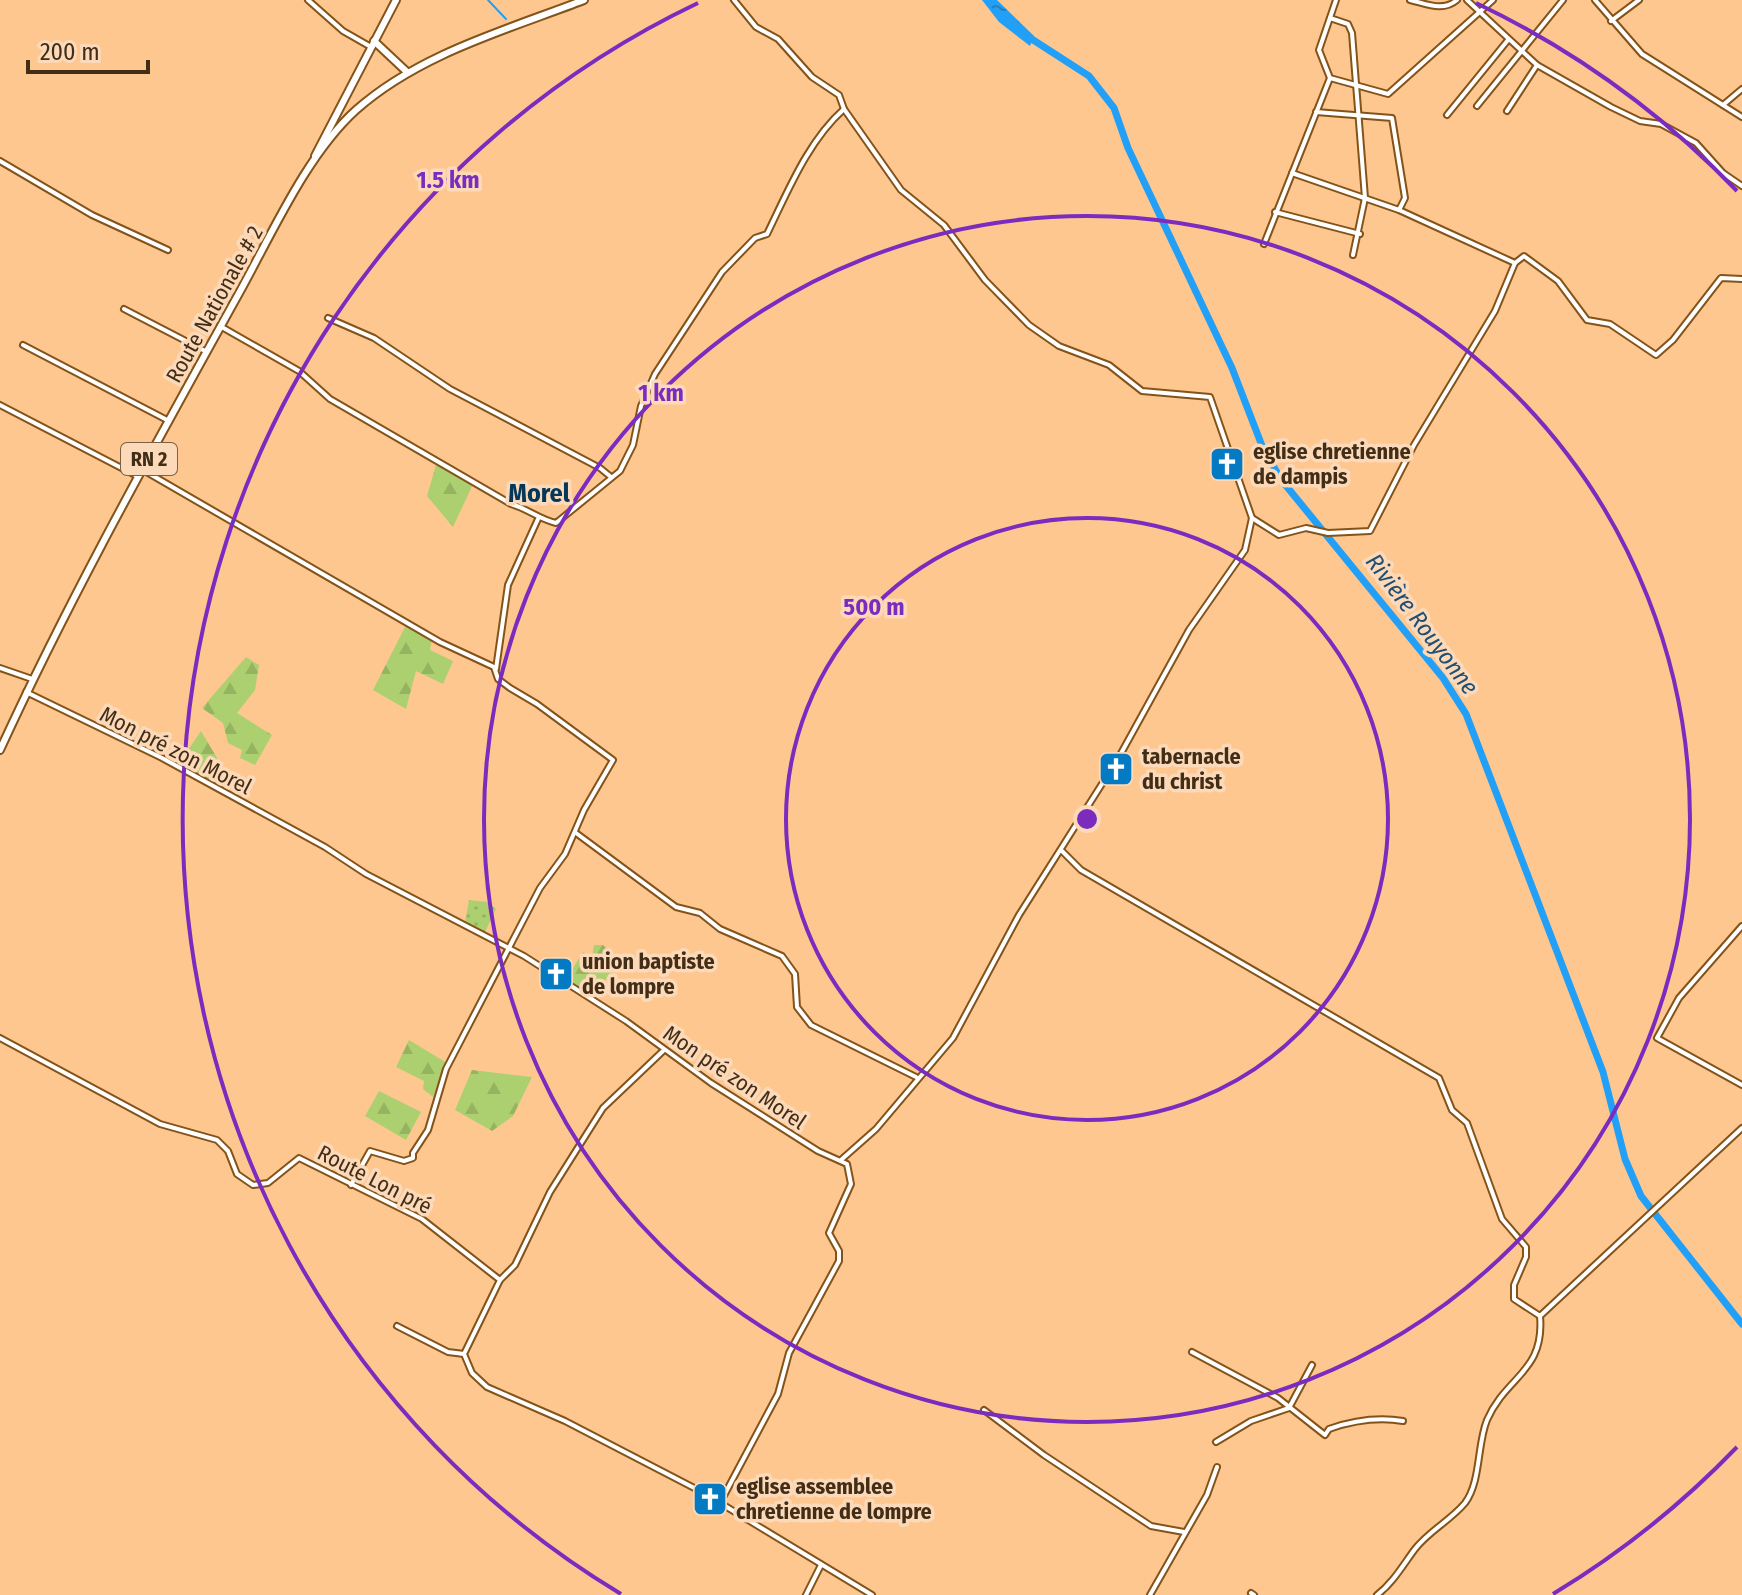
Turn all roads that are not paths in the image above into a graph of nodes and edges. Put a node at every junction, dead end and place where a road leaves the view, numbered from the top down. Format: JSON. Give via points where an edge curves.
{"nodes":[{"id":1,"x":308,"y":0,"type":"edge"},
{"id":2,"x":396,"y":0,"type":"edge"},
{"id":3,"x":584,"y":0,"type":"edge"},
{"id":4,"x":734,"y":0,"type":"edge"},
{"id":5,"x":1336,"y":0,"type":"edge"},
{"id":6,"x":1410,"y":0,"type":"edge"},
{"id":7,"x":1457,"y":0,"type":"edge"},
{"id":8,"x":1467,"y":0,"type":"edge"},
{"id":9,"x":1493,"y":0,"type":"edge"},
{"id":10,"x":1563,"y":0,"type":"edge"},
{"id":11,"x":1595,"y":0,"type":"edge"},
{"id":12,"x":1639,"y":0,"type":"edge"},
{"id":13,"x":1481,"y":12,"type":"junction"},
{"id":14,"x":1330,"y":18,"type":"junction"},
{"id":15,"x":1611,"y":21,"type":"junction"},
{"id":16,"x":1508,"y":40,"type":"junction"},
{"id":17,"x":372,"y":44,"type":"junction"},
{"id":18,"x":1520,"y":52,"type":"junction"},
{"id":19,"x":1537,"y":65,"type":"junction"},
{"id":20,"x":407,"y":72,"type":"junction"},
{"id":21,"x":1330,"y":78,"type":"junction"},
{"id":22,"x":1354,"y":85,"type":"junction"},
{"id":23,"x":1742,"y":89,"type":"edge"},
{"id":24,"x":1723,"y":105,"type":"junction"},
{"id":25,"x":1477,"y":106,"type":"dead end"},
{"id":26,"x":844,"y":109,"type":"junction"},
{"id":27,"x":1507,"y":111,"type":"dead end"},
{"id":28,"x":1316,"y":112,"type":"junction"},
{"id":29,"x":1356,"y":115,"type":"junction"},
{"id":30,"x":1447,"y":115,"type":"dead end"},
{"id":31,"x":1742,"y":117,"type":"edge"},
{"id":32,"x":0,"y":161,"type":"edge"},
{"id":33,"x":1292,"y":173,"type":"junction"},
{"id":34,"x":307,"y":174,"type":"junction"},
{"id":35,"x":1742,"y":186,"type":"edge"},
{"id":36,"x":1365,"y":198,"type":"junction"},
{"id":37,"x":1399,"y":210,"type":"junction"},
{"id":38,"x":1275,"y":212,"type":"junction"},
{"id":39,"x":1360,"y":234,"type":"junction"},
{"id":40,"x":1264,"y":244,"type":"dead end"},
{"id":41,"x":168,"y":250,"type":"dead end"},
{"id":42,"x":1353,"y":255,"type":"dead end"},
{"id":43,"x":1515,"y":263,"type":"junction"},
{"id":44,"x":1742,"y":279,"type":"edge"},
{"id":45,"x":124,"y":309,"type":"dead end"},
{"id":46,"x":328,"y":318,"type":"dead end"},
{"id":47,"x":220,"y":326,"type":"junction"},
{"id":48,"x":23,"y":345,"type":"dead end"},
{"id":49,"x":207,"y":352,"type":"junction"},
{"id":50,"x":0,"y":405,"type":"edge"},
{"id":51,"x":170,"y":421,"type":"junction"},
{"id":52,"x":141,"y":474,"type":"junction"},
{"id":53,"x":612,"y":478,"type":"junction"},
{"id":54,"x":1252,"y":518,"type":"junction"},
{"id":55,"x":538,"y":519,"type":"junction"},
{"id":56,"x":0,"y":668,"type":"edge"},
{"id":57,"x":495,"y":671,"type":"junction"},
{"id":58,"x":32,"y":679,"type":"junction"},
{"id":59,"x":26,"y":692,"type":"junction"},
{"id":60,"x":0,"y":750,"type":"edge"},
{"id":61,"x":576,"y":833,"type":"junction"},
{"id":62,"x":1062,"y":851,"type":"junction"},
{"id":63,"x":1742,"y":926,"type":"edge"},
{"id":64,"x":509,"y":948,"type":"junction"},
{"id":65,"x":0,"y":1038,"type":"edge"},
{"id":66,"x":663,"y":1051,"type":"junction"},
{"id":67,"x":916,"y":1077,"type":"junction"},
{"id":68,"x":1742,"y":1085,"type":"edge"},
{"id":69,"x":1742,"y":1128,"type":"edge"},
{"id":70,"x":841,"y":1160,"type":"junction"},
{"id":71,"x":351,"y":1185,"type":"junction"},
{"id":72,"x":500,"y":1280,"type":"junction"},
{"id":73,"x":1540,"y":1316,"type":"junction"},
{"id":74,"x":397,"y":1326,"type":"dead end"},
{"id":75,"x":1192,"y":1352,"type":"dead end"},
{"id":76,"x":464,"y":1354,"type":"junction"},
{"id":77,"x":1312,"y":1365,"type":"dead end"},
{"id":78,"x":1289,"y":1408,"type":"junction"},
{"id":79,"x":984,"y":1410,"type":"dead end"},
{"id":80,"x":1403,"y":1421,"type":"dead end"},
{"id":81,"x":1216,"y":1442,"type":"dead end"},
{"id":82,"x":1217,"y":1467,"type":"dead end"},
{"id":83,"x":720,"y":1503,"type":"junction"},
{"id":84,"x":1184,"y":1532,"type":"junction"},
{"id":85,"x":821,"y":1565,"type":"junction"},
{"id":86,"x":806,"y":1595,"type":"edge"},
{"id":87,"x":872,"y":1595,"type":"edge"},
{"id":88,"x":1150,"y":1595,"type":"edge"},
{"id":89,"x":1377,"y":1595,"type":"edge"}],
"edges":[{"from":1,"to":17,"type":"street","via":[[343,31]]},
{"from":2,"to":17,"type":"main road"},
{"from":3,"to":20,"type":"main road","name":"Route Nationale # 2","number":"RN 2"},
{"from":4,"to":26,"type":"street","via":[[756,27],[778,39],[812,77],[839,95]]},
{"from":5,"to":14,"type":"street"},
{"from":6,"to":7,"type":"street","via":[[1439,7]]},
{"from":8,"to":13,"type":"street"},
{"from":9,"to":13,"type":"street"},
{"from":10,"to":18,"type":"street"},
{"from":11,"to":15,"type":"street"},
{"from":12,"to":15,"type":"street"},
{"from":13,"to":16,"type":"street"},
{"from":13,"to":22,"type":"street","via":[[1393,92]]},
{"from":14,"to":21,"type":"street","via":[[1319,50]]},
{"from":14,"to":22,"type":"street","via":[[1350,26]]},
{"from":15,"to":24,"type":"street","via":[[1651,61]]},
{"from":16,"to":18,"type":"street"},
{"from":16,"to":30,"type":"street"},
{"from":17,"to":20,"type":"main road"},
{"from":17,"to":34,"type":"main road"},
{"from":18,"to":19,"type":"street"},
{"from":18,"to":25,"type":"street"},
{"from":19,"to":27,"type":"street"},
{"from":19,"to":35,"type":"street","via":[[1611,107],[1696,143]]},
{"from":20,"to":34,"type":"main road","name":"Route Nationale # 2","number":"RN 2","via":[[347,119]]},
{"from":21,"to":22,"type":"street"},
{"from":21,"to":28,"type":"street"},
{"from":22,"to":29,"type":"street"},
{"from":23,"to":24,"type":"street"},
{"from":24,"to":31,"type":"street"},
{"from":26,"to":53,"type":"street","via":[[825,124],[767,234],[755,238],[722,272],[655,374],[633,445]]},
{"from":26,"to":54,"type":"street","via":[[901,190],[944,225],[985,280],[1029,325],[1059,346],[1109,365],[1142,391],[1210,397]]},
{"from":28,"to":29,"type":"street"},
{"from":28,"to":33,"type":"street"},
{"from":29,"to":36,"type":"street"},
{"from":29,"to":37,"type":"street","via":[[1392,118],[1405,198]]},
{"from":32,"to":41,"type":"street","via":[[92,215]]},
{"from":33,"to":36,"type":"street"},
{"from":33,"to":38,"type":"street"},
{"from":34,"to":47,"type":"main road","name":"Route Nationale # 2","number":"RN 2"},
{"from":36,"to":37,"type":"street"},
{"from":36,"to":39,"type":"street"},
{"from":37,"to":43,"type":"street"},
{"from":38,"to":39,"type":"street"},
{"from":38,"to":40,"type":"street"},
{"from":39,"to":42,"type":"street"},
{"from":43,"to":44,"type":"street","via":[[1524,256],[1558,281],[1587,320],[1610,324],[1656,355],[1721,278]]},
{"from":43,"to":54,"type":"street","via":[[1495,311],[1414,445],[1370,531],[1306,528],[1279,535]]},
{"from":45,"to":49,"type":"street"},
{"from":46,"to":53,"type":"street","via":[[374,338],[444,385]]},
{"from":47,"to":49,"type":"main road","name":"Route Nationale # 2","number":"RN 2"},
{"from":47,"to":55,"type":"street","via":[[299,371],[330,399]]},
{"from":48,"to":51,"type":"street"},
{"from":49,"to":51,"type":"main road","name":"Route Nationale # 2","number":"RN 2"},
{"from":50,"to":52,"type":"street"},
{"from":51,"to":52,"type":"main road","name":"Route Nationale # 2","number":"RN 2"},
{"from":52,"to":57,"type":"street"},
{"from":52,"to":58,"type":"main road","name":"Route Nationale # 2","number":"RN 2"},
{"from":53,"to":55,"type":"street","via":[[556,523]]},
{"from":54,"to":62,"type":"street","via":[[1240,561],[1189,630]]},
{"from":55,"to":57,"type":"street","via":[[508,585]]},
{"from":56,"to":58,"type":"street"},
{"from":57,"to":61,"type":"street","via":[[510,688],[610,755],[610,769]]},
{"from":58,"to":59,"type":"main road","name":"Route Nationale # 2","number":"RN 2"},
{"from":59,"to":60,"type":"main road","name":"Route Nationale # 2","number":"RN 2"},
{"from":59,"to":64,"type":"street","name":"Mon pré zon Morel","via":[[162,758]]},
{"from":61,"to":64,"type":"street"},
{"from":61,"to":67,"type":"street","via":[[676,907],[700,913],[720,929],[782,956],[795,974],[797,1007],[811,1025]]},
{"from":62,"to":67,"type":"street","via":[[1037,883],[953,1038]]},
{"from":62,"to":73,"type":"street","via":[[1081,870],[1439,1078],[1452,1110],[1467,1123],[1502,1219],[1526,1247],[1514,1299]]},
{"from":63,"to":68,"type":"street","via":[[1679,998],[1657,1038]]},
{"from":64,"to":66,"type":"street","name":"Mon pré zon Morel","via":[[581,991]]},
{"from":64,"to":71,"type":"street","via":[[446,1069],[428,1130],[413,1158],[404,1161],[370,1151]]},
{"from":65,"to":71,"type":"street","name":"Route Lon pré","via":[[160,1124],[217,1140],[237,1174],[253,1185],[268,1183],[299,1158]]},
{"from":66,"to":70,"type":"street","name":"Mon pré zon Morel","via":[[807,1145]]},
{"from":66,"to":72,"type":"street","via":[[603,1108],[550,1192],[515,1265]]},
{"from":67,"to":70,"type":"street","via":[[876,1129]]},
{"from":69,"to":73,"type":"street"},
{"from":70,"to":83,"type":"street","via":[[851,1184],[829,1233],[839,1261],[789,1353],[778,1394]]},
{"from":71,"to":72,"type":"street","name":"Route Lon pré","via":[[422,1219]]},
{"from":72,"to":76,"type":"street"},
{"from":73,"to":89,"type":"street","via":[[1540,1345],[1487,1421],[1465,1502]]},
{"from":74,"to":76,"type":"street","via":[[448,1352]]},
{"from":75,"to":78,"type":"street"},
{"from":76,"to":83,"type":"street","via":[[472,1373],[487,1387],[565,1421]]},
{"from":77,"to":78,"type":"street"},
{"from":78,"to":80,"type":"street","via":[[1325,1435],[1357,1421]]},
{"from":78,"to":81,"type":"street","via":[[1251,1421]]},
{"from":79,"to":84,"type":"street","via":[[1151,1526]]},
{"from":82,"to":84,"type":"street","via":[[1215,1480]]},
{"from":83,"to":85,"type":"street"},
{"from":84,"to":88,"type":"street"},
{"from":85,"to":86,"type":"street"},
{"from":85,"to":87,"type":"street"}]}
